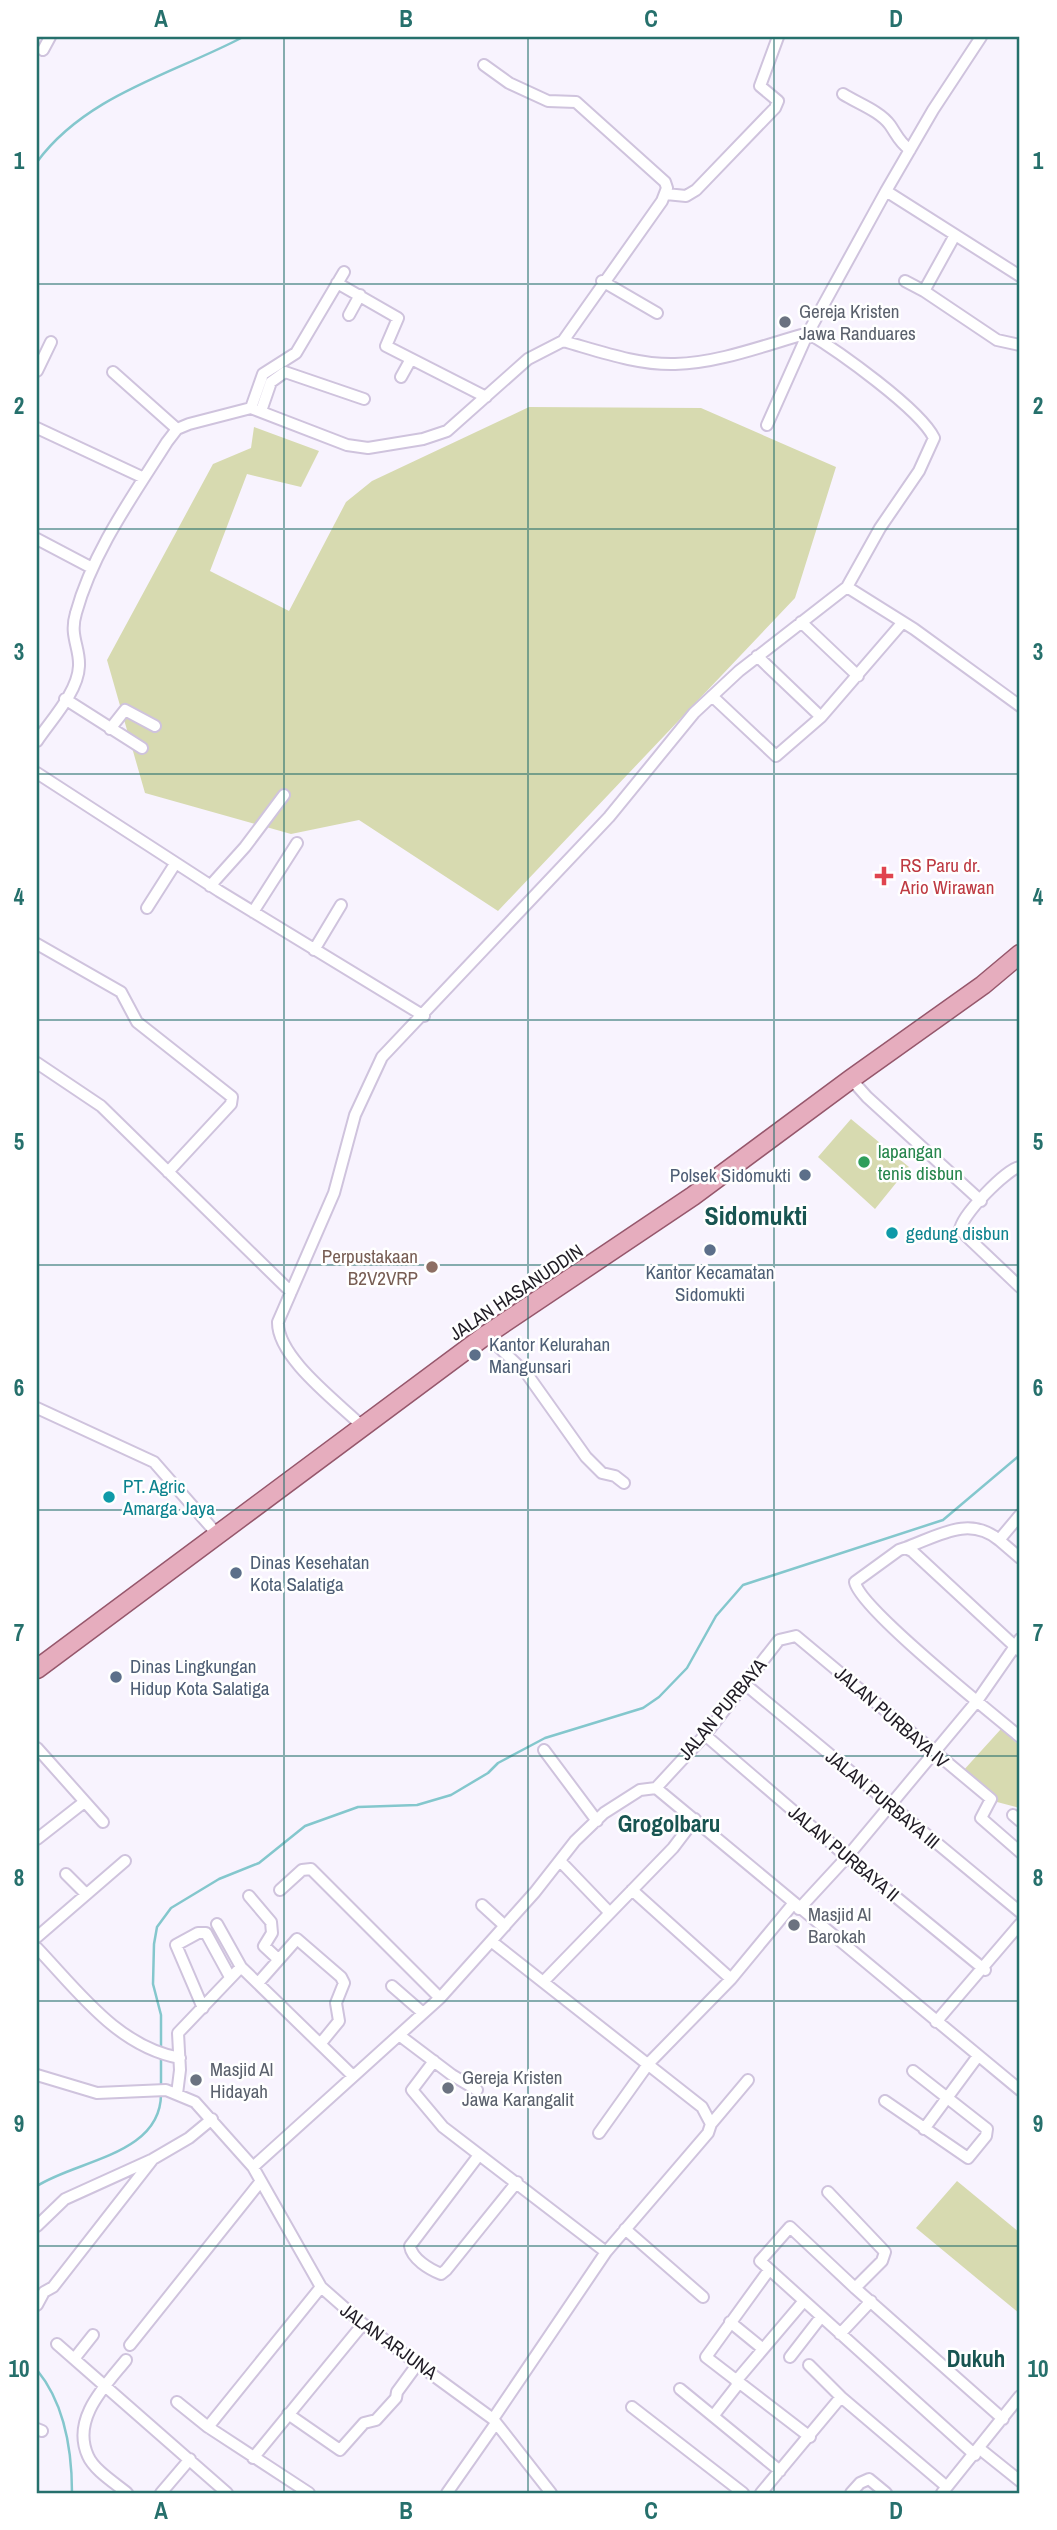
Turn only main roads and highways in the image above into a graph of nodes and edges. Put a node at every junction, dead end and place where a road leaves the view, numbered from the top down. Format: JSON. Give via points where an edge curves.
{"nodes":[{"id":1,"x":1020,"y":954,"type":"edge"},
{"id":2,"x":37,"y":1668,"type":"edge"}],
"edges":[{"from":1,"to":2,"type":"main road","name":"JALAN HASANUDDIN","via":[[984,985],[693,1196],[489,1333]]}]}
